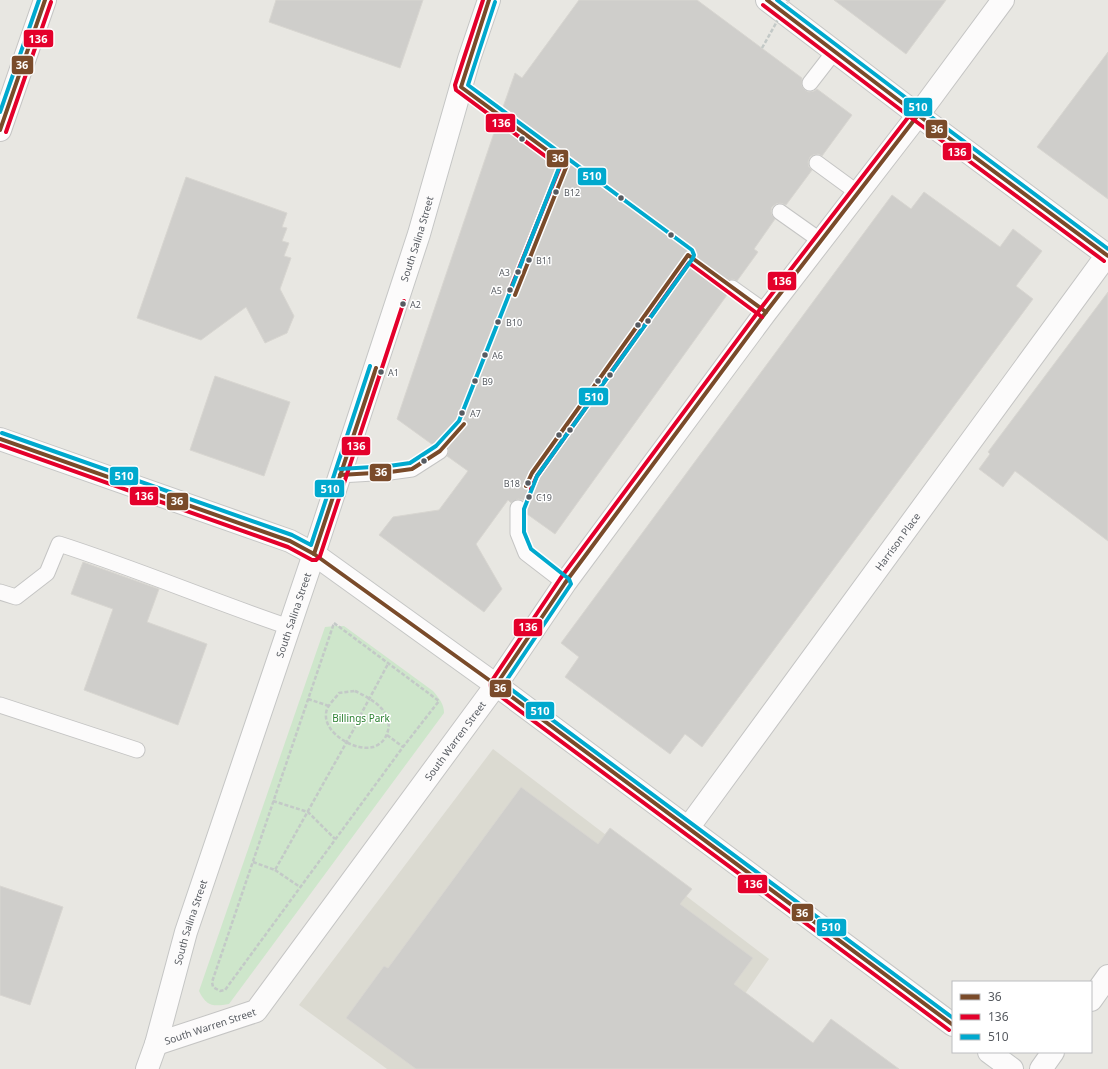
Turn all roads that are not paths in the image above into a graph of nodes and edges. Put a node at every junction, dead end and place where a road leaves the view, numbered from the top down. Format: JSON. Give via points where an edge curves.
{"nodes":[{"id":1,"x":45,"y":0,"type":"edge"},
{"id":2,"x":488,"y":0,"type":"edge"},
{"id":3,"x":767,"y":0,"type":"edge"},
{"id":4,"x":1003,"y":0,"type":"edge"},
{"id":5,"x":834,"y":52,"type":"junction"},
{"id":6,"x":810,"y":84,"type":"dead end"},
{"id":7,"x":461,"y":87,"type":"junction"},
{"id":8,"x":500,"y":116,"type":"dead end"},
{"id":9,"x":918,"y":116,"type":"junction"},
{"id":10,"x":0,"y":130,"type":"edge"},
{"id":11,"x":817,"y":163,"type":"dead end"},
{"id":12,"x":858,"y":193,"type":"junction"},
{"id":13,"x":780,"y":212,"type":"dead end"},
{"id":14,"x":821,"y":241,"type":"junction"},
{"id":15,"x":1108,"y":255,"type":"edge"},
{"id":16,"x":732,"y":288,"type":"dead end"},
{"id":17,"x":766,"y":312,"type":"junction"},
{"id":18,"x":0,"y":439,"type":"edge"},
{"id":19,"x":440,"y":451,"type":"dead end"},
{"id":20,"x":340,"y":475,"type":"junction"},
{"id":21,"x":518,"y":508,"type":"dead end"},
{"id":22,"x":314,"y":554,"type":"junction"},
{"id":23,"x":565,"y":583,"type":"junction"},
{"id":24,"x":0,"y":592,"type":"edge"},
{"id":25,"x":289,"y":627,"type":"junction"},
{"id":26,"x":496,"y":685,"type":"junction"},
{"id":27,"x":0,"y":705,"type":"edge"},
{"id":28,"x":137,"y":750,"type":"dead end"},
{"id":29,"x":688,"y":828,"type":"junction"},
{"id":30,"x":1108,"y":976,"type":"edge"},
{"id":31,"x":1092,"y":999,"type":"edge"},
{"id":32,"x":952,"y":1024,"type":"edge"},
{"id":33,"x":156,"y":1044,"type":"junction"},
{"id":34,"x":990,"y":1053,"type":"edge"},
{"id":35,"x":1052,"y":1053,"type":"edge"},
{"id":36,"x":147,"y":1069,"type":"edge"},
{"id":37,"x":1012,"y":1069,"type":"edge"},
{"id":38,"x":1041,"y":1069,"type":"edge"}],
"edges":[{"from":1,"to":10,"type":"main road"},
{"from":2,"to":7,"type":"main road","name":"South Salina Street"},
{"from":3,"to":5,"type":"main road"},
{"from":4,"to":9,"type":"main road","name":"South Warren Street"},
{"from":5,"to":6,"type":"lane"},
{"from":5,"to":9,"type":"main road"},
{"from":7,"to":8,"type":"lane"},
{"from":7,"to":20,"type":"main road","name":"South Salina Street","via":[[419,234]]},
{"from":9,"to":12,"type":"main road","name":"South Warren Street"},
{"from":9,"to":15,"type":"main road"},
{"from":11,"to":12,"type":"lane"},
{"from":12,"to":14,"type":"main road","name":"South Warren Street"},
{"from":13,"to":14,"type":"lane"},
{"from":14,"to":17,"type":"main road","name":"South Warren Street"},
{"from":15,"to":29,"type":"main road","name":"Harrison Place"},
{"from":16,"to":17,"type":"lane"},
{"from":17,"to":23,"type":"main road","name":"South Warren Street"},
{"from":18,"to":22,"type":"main road","via":[[290,540]]},
{"from":19,"to":20,"type":"lane","via":[[412,469]]},
{"from":20,"to":22,"type":"main road","name":"South Salina Street"},
{"from":21,"to":23,"type":"lane","via":[[518,533],[526,554]]},
{"from":22,"to":25,"type":"main road","name":"South Salina Street"},
{"from":22,"to":26,"type":"main road"},
{"from":23,"to":26,"type":"main road","name":"South Warren Street"},
{"from":24,"to":25,"type":"lane","via":[[16,597],[47,572],[59,544]]},
{"from":25,"to":33,"type":"main road","name":"South Salina Street","via":[[186,932]]},
{"from":26,"to":29,"type":"main road"},
{"from":26,"to":33,"type":"main road","name":"South Warren Street","via":[[256,1011]]},
{"from":27,"to":28,"type":"lane"},
{"from":29,"to":32,"type":"main road"},
{"from":30,"to":31,"type":"main road"},
{"from":33,"to":36,"type":"main road","name":"South Salina Street"},
{"from":34,"to":37,"type":"main road"},
{"from":35,"to":38,"type":"main road"}]}
